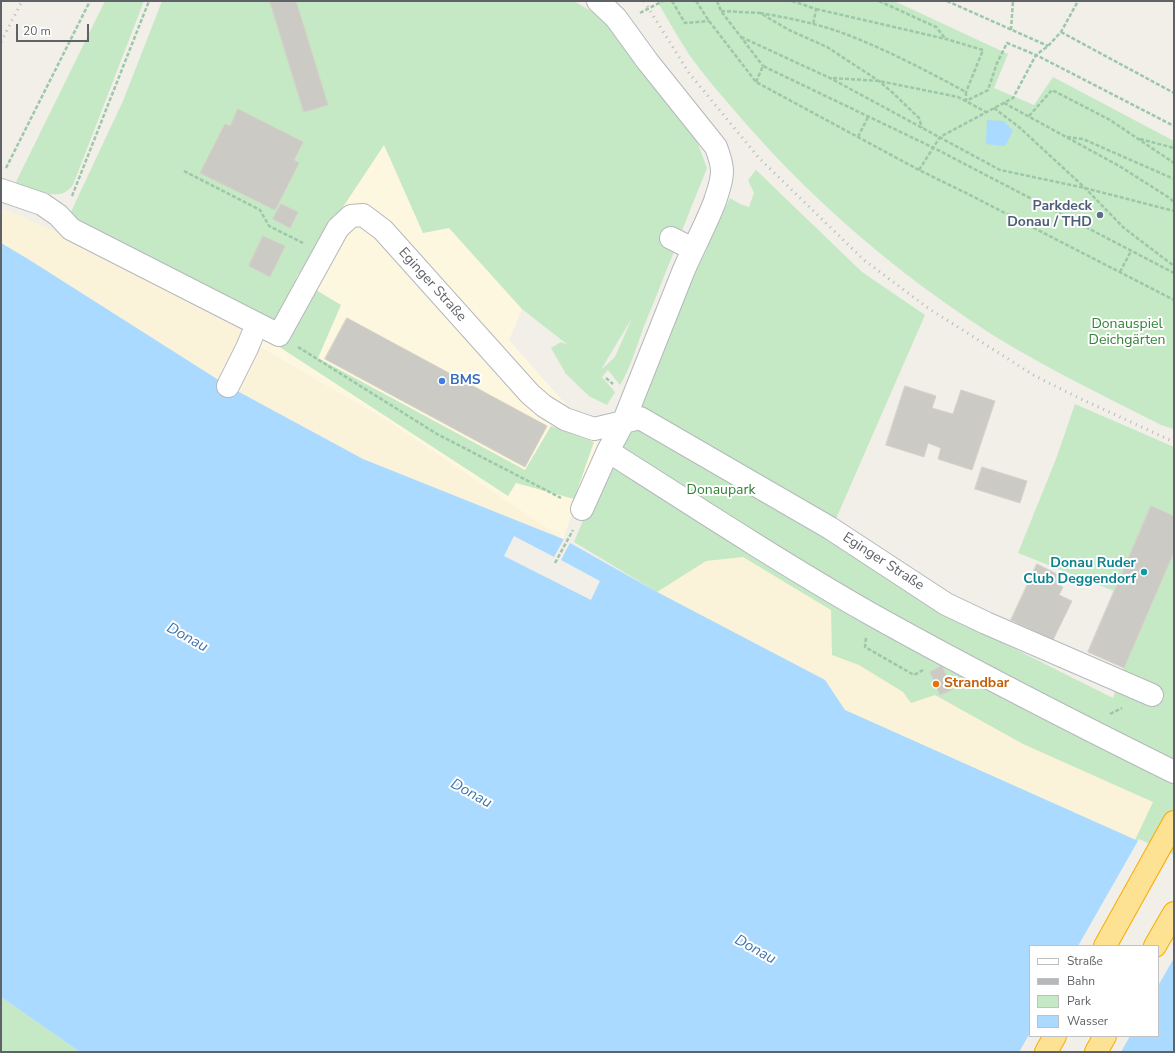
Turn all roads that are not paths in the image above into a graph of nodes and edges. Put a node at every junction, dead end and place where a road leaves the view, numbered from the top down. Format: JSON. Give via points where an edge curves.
{"nodes":[{"id":1,"x":598,"y":1,"type":"edge"},
{"id":2,"x":3,"y":180,"type":"edge"},
{"id":3,"x":671,"y":238,"type":"dead end"},
{"id":4,"x":693,"y":249,"type":"junction"},
{"id":5,"x":257,"y":324,"type":"junction"},
{"id":6,"x":228,"y":386,"type":"dead end"},
{"id":7,"x":623,"y":423,"type":"junction"},
{"id":8,"x":608,"y":451,"type":"junction"},
{"id":9,"x":582,"y":509,"type":"road end"},
{"id":10,"x":1152,"y":695,"type":"dead end"},
{"id":11,"x":1174,"y":772,"type":"edge"},
{"id":12,"x":1174,"y":822,"type":"edge"},
{"id":13,"x":1174,"y":913,"type":"edge"},
{"id":14,"x":1106,"y":945,"type":"edge"},
{"id":15,"x":1157,"y":945,"type":"edge"},
{"id":16,"x":1054,"y":1037,"type":"edge"},
{"id":17,"x":1104,"y":1037,"type":"edge"},
{"id":18,"x":1046,"y":1052,"type":"edge"},
{"id":19,"x":1096,"y":1052,"type":"edge"}],
"edges":[{"from":1,"to":4,"type":"street","via":[[616,18],[716,147],[722,164],[720,185],[707,221]]},
{"from":2,"to":5,"type":"street","via":[[58,215],[71,229]]},
{"from":3,"to":4,"type":"street"},
{"from":4,"to":7,"type":"street"},
{"from":5,"to":6,"type":"street"},
{"from":5,"to":7,"type":"street","name":"Eginger Straße","via":[[279,335],[338,228],[351,216],[363,215],[383,230],[530,394],[544,406],[565,419],[594,430]]},
{"from":7,"to":8,"type":"street"},
{"from":7,"to":10,"type":"street","name":"Eginger Straße","via":[[640,418],[830,528],[946,604]]},
{"from":8,"to":9,"type":"street"},
{"from":8,"to":11,"type":"street","via":[[733,532],[867,612],[949,658]]},
{"from":12,"to":14,"type":"highway"},
{"from":13,"to":15,"type":"highway"},
{"from":16,"to":18,"type":"highway"},
{"from":17,"to":19,"type":"highway"}]}
